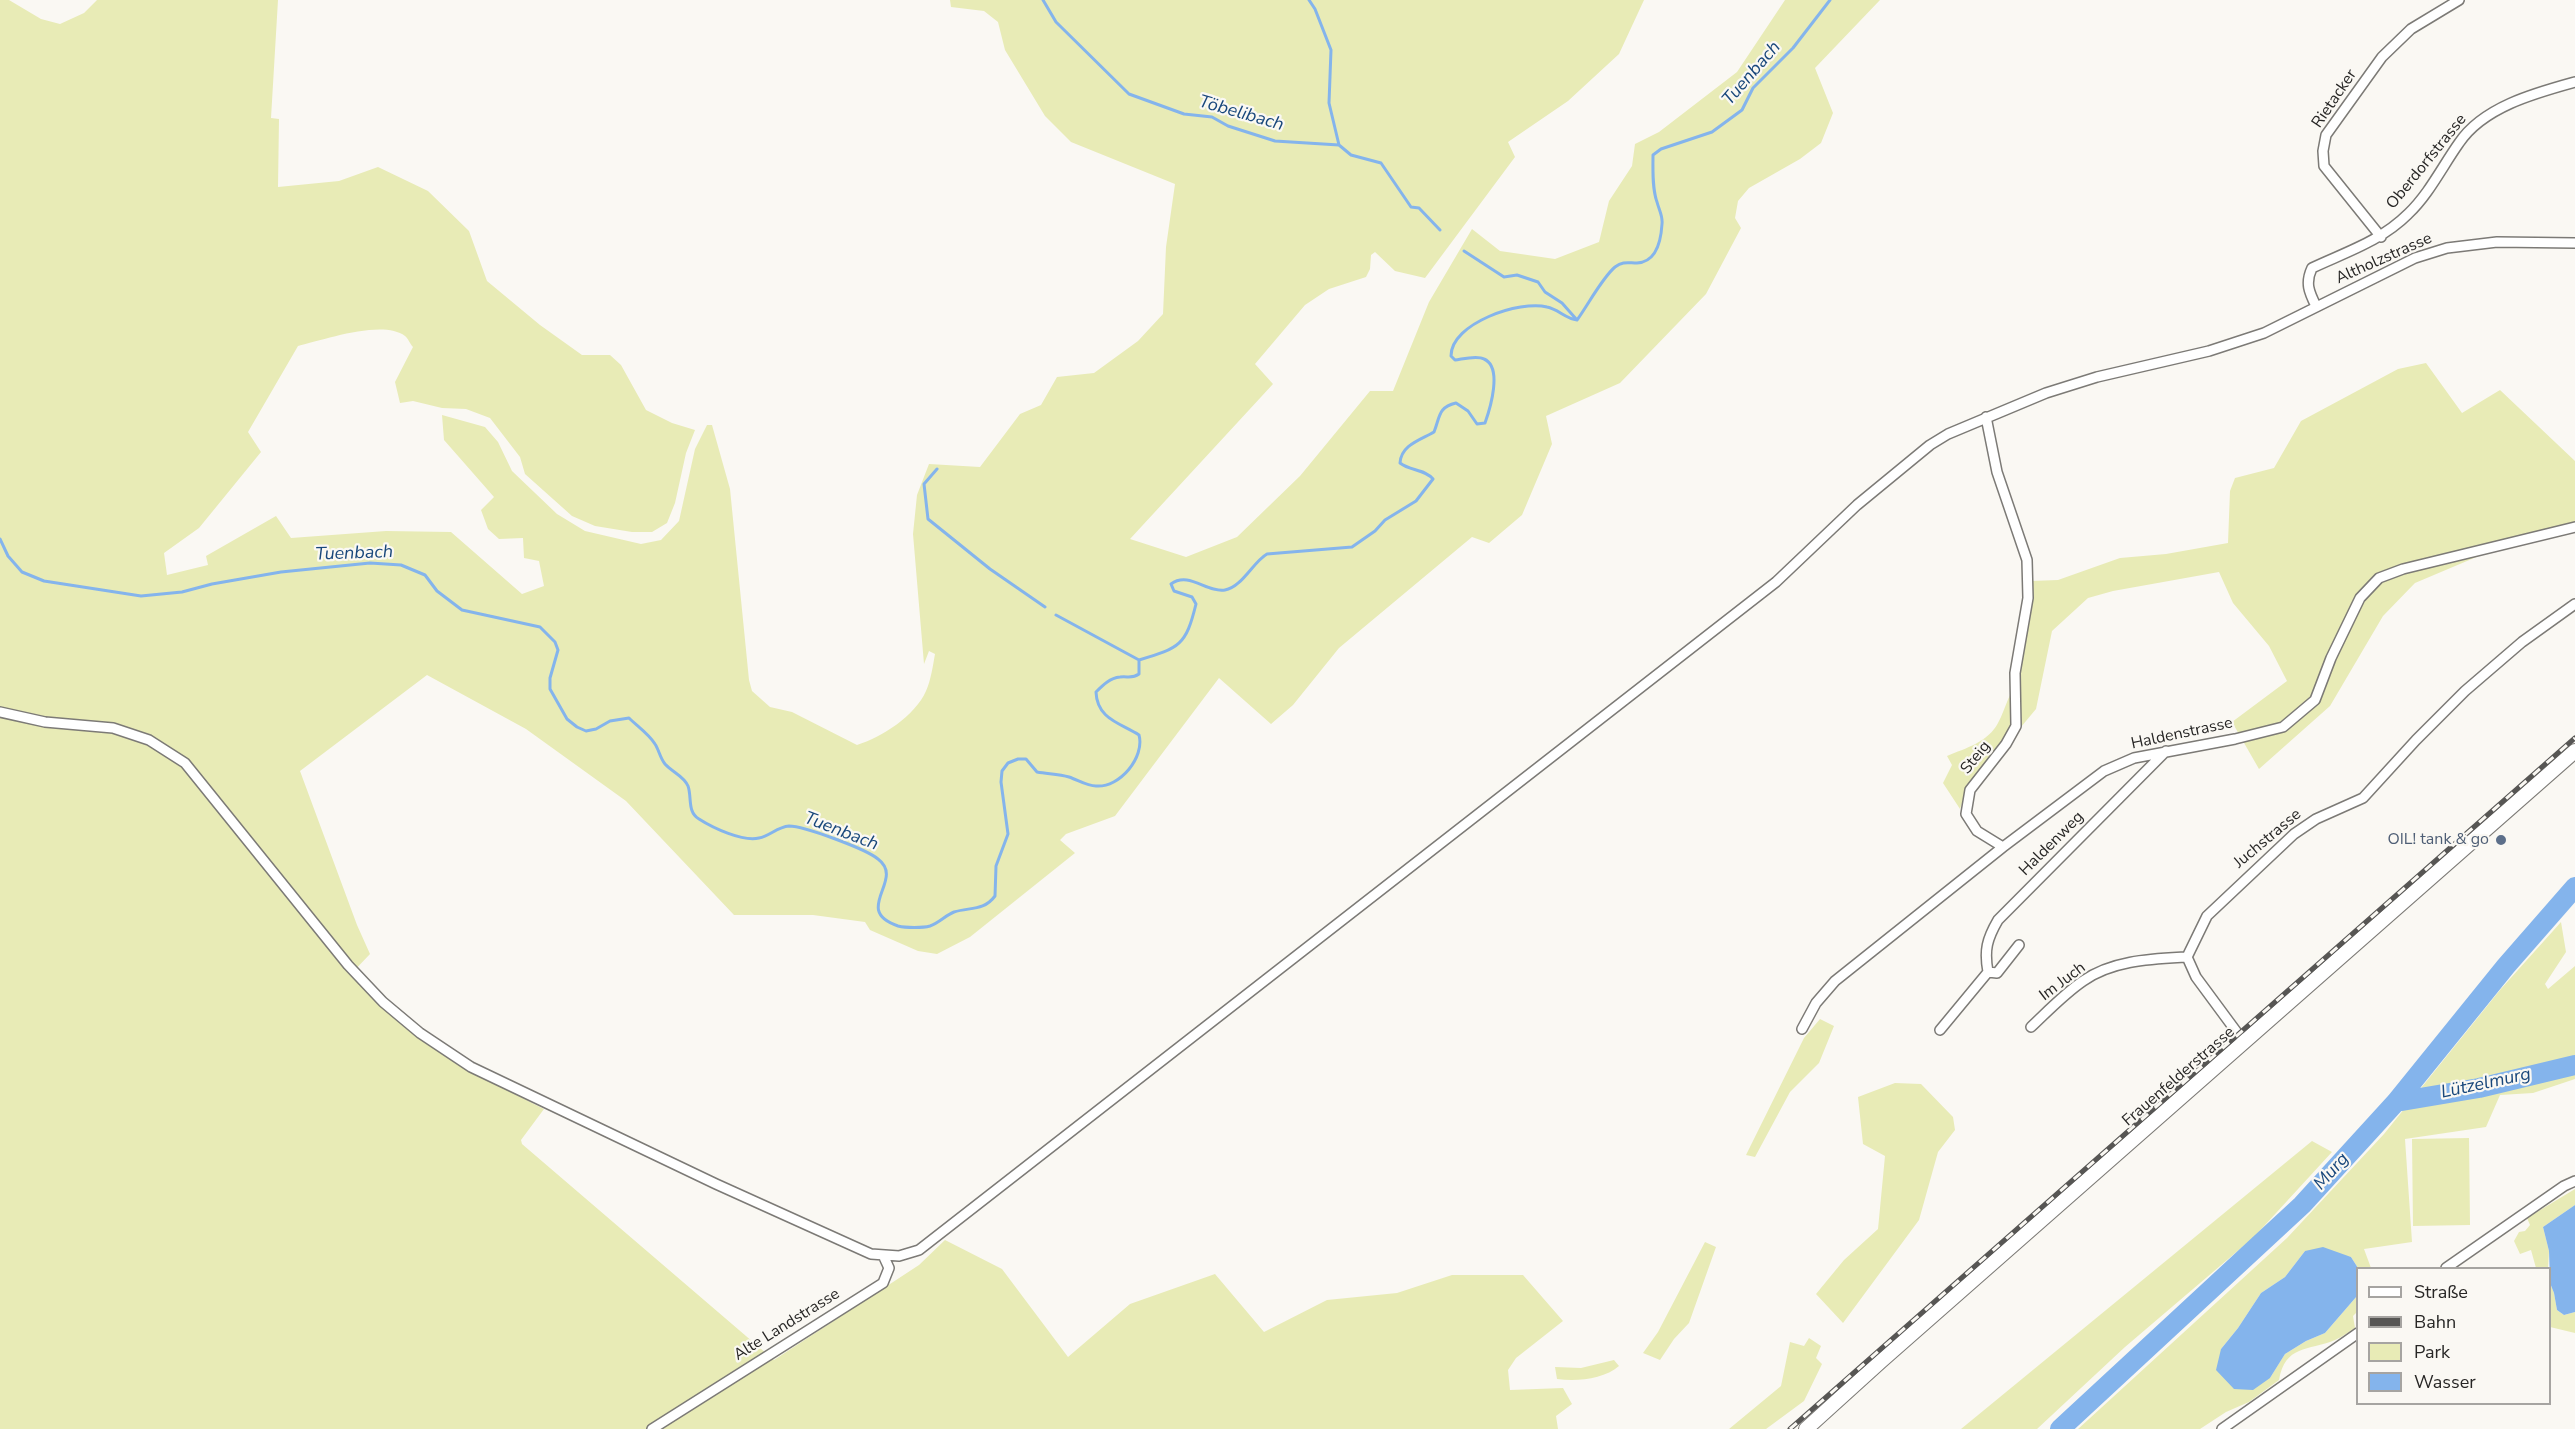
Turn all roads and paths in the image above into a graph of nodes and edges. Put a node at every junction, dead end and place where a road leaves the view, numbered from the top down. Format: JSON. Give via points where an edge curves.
{"nodes":[{"id":1,"x":2459,"y":0,"type":"edge"},
{"id":2,"x":2575,"y":82,"type":"edge"},
{"id":3,"x":2381,"y":237,"type":"junction"},
{"id":4,"x":2575,"y":243,"type":"edge"},
{"id":5,"x":2316,"y":306,"type":"junction"},
{"id":6,"x":1986,"y":417,"type":"junction"},
{"id":7,"x":2575,"y":527,"type":"edge"},
{"id":8,"x":2575,"y":604,"type":"edge"},
{"id":9,"x":0,"y":711,"type":"edge"},
{"id":10,"x":2166,"y":751,"type":"junction"},
{"id":11,"x":2575,"y":751,"type":"edge"},
{"id":12,"x":2003,"y":847,"type":"junction"},
{"id":13,"x":2019,"y":945,"type":"dead end"},
{"id":14,"x":2187,"y":957,"type":"junction"},
{"id":15,"x":1988,"y":972,"type":"junction"},
{"id":16,"x":2031,"y":1027,"type":"dead end"},
{"id":17,"x":1802,"y":1029,"type":"dead end"},
{"id":18,"x":1940,"y":1030,"type":"dead end"},
{"id":19,"x":2244,"y":1042,"type":"junction"},
{"id":20,"x":2575,"y":1181,"type":"edge"},
{"id":21,"x":883,"y":1255,"type":"junction"},
{"id":22,"x":2449,"y":1267,"type":"edge"},
{"id":23,"x":2356,"y":1334,"type":"edge"},
{"id":24,"x":652,"y":1429,"type":"edge"},
{"id":25,"x":1806,"y":1429,"type":"edge"},
{"id":26,"x":2222,"y":1429,"type":"edge"}],
"edges":[{"from":1,"to":3,"type":"street","name":"Rietacker","via":[[2411,29],[2382,57],[2326,135],[2324,166]]},
{"from":2,"to":3,"type":"street","name":"Oberdorfstrasse","via":[[2540,92],[2479,121],[2460,141],[2409,214]]},
{"from":3,"to":5,"type":"street","name":"Oberdorfstrasse","via":[[2312,268],[2307,279],[2308,291]]},
{"from":4,"to":5,"type":"street","name":"Altholzstrasse","via":[[2497,242],[2447,248],[2415,258]]},
{"from":5,"to":6,"type":"street","via":[[2264,333],[2209,351],[2097,376]]},
{"from":6,"to":12,"type":"street","name":"Steig","via":[[1997,472],[2028,560],[2028,598],[2015,673],[2016,726],[1970,790],[1966,814],[1977,831]]},
{"from":6,"to":21,"type":"street","via":[[1930,445],[1857,505],[1749,604],[919,1250],[899,1256]]},
{"from":7,"to":10,"type":"street","name":"Haldenstrasse","via":[[2379,578],[2360,598],[2315,700],[2283,727]]},
{"from":8,"to":14,"type":"street","name":"Juchstrasse","via":[[2464,691],[2363,798],[2316,819],[2286,841],[2206,916]]},
{"from":9,"to":21,"type":"street","via":[[45,722],[113,728],[149,740],[185,763],[348,965],[420,1033],[471,1067],[716,1184],[871,1254]]},
{"from":10,"to":12,"type":"street","name":"Haldenstrasse","via":[[2134,758],[2104,771]]},
{"from":10,"to":15,"type":"street","name":"Haldenweg","via":[[1998,920],[1987,939]]},
{"from":11,"to":19,"type":"main road","name":"Frauenfelderstrasse"},
{"from":12,"to":17,"type":"street","name":"Haldenstrasse","via":[[1835,981],[1816,1003]]},
{"from":13,"to":15,"type":"street","via":[[1996,973]]},
{"from":14,"to":16,"type":"street","name":"Im Juch","via":[[2148,959],[2104,970],[2085,980]]},
{"from":14,"to":19,"type":"street","via":[[2196,977]]},
{"from":15,"to":18,"type":"street"},
{"from":19,"to":25,"type":"main road","name":"Frauenfelderstrasse"},
{"from":20,"to":22,"type":"street"},
{"from":21,"to":24,"type":"street","name":"Alte Landstrasse","via":[[889,1268],[883,1282]]},
{"from":23,"to":26,"type":"street"}]}
